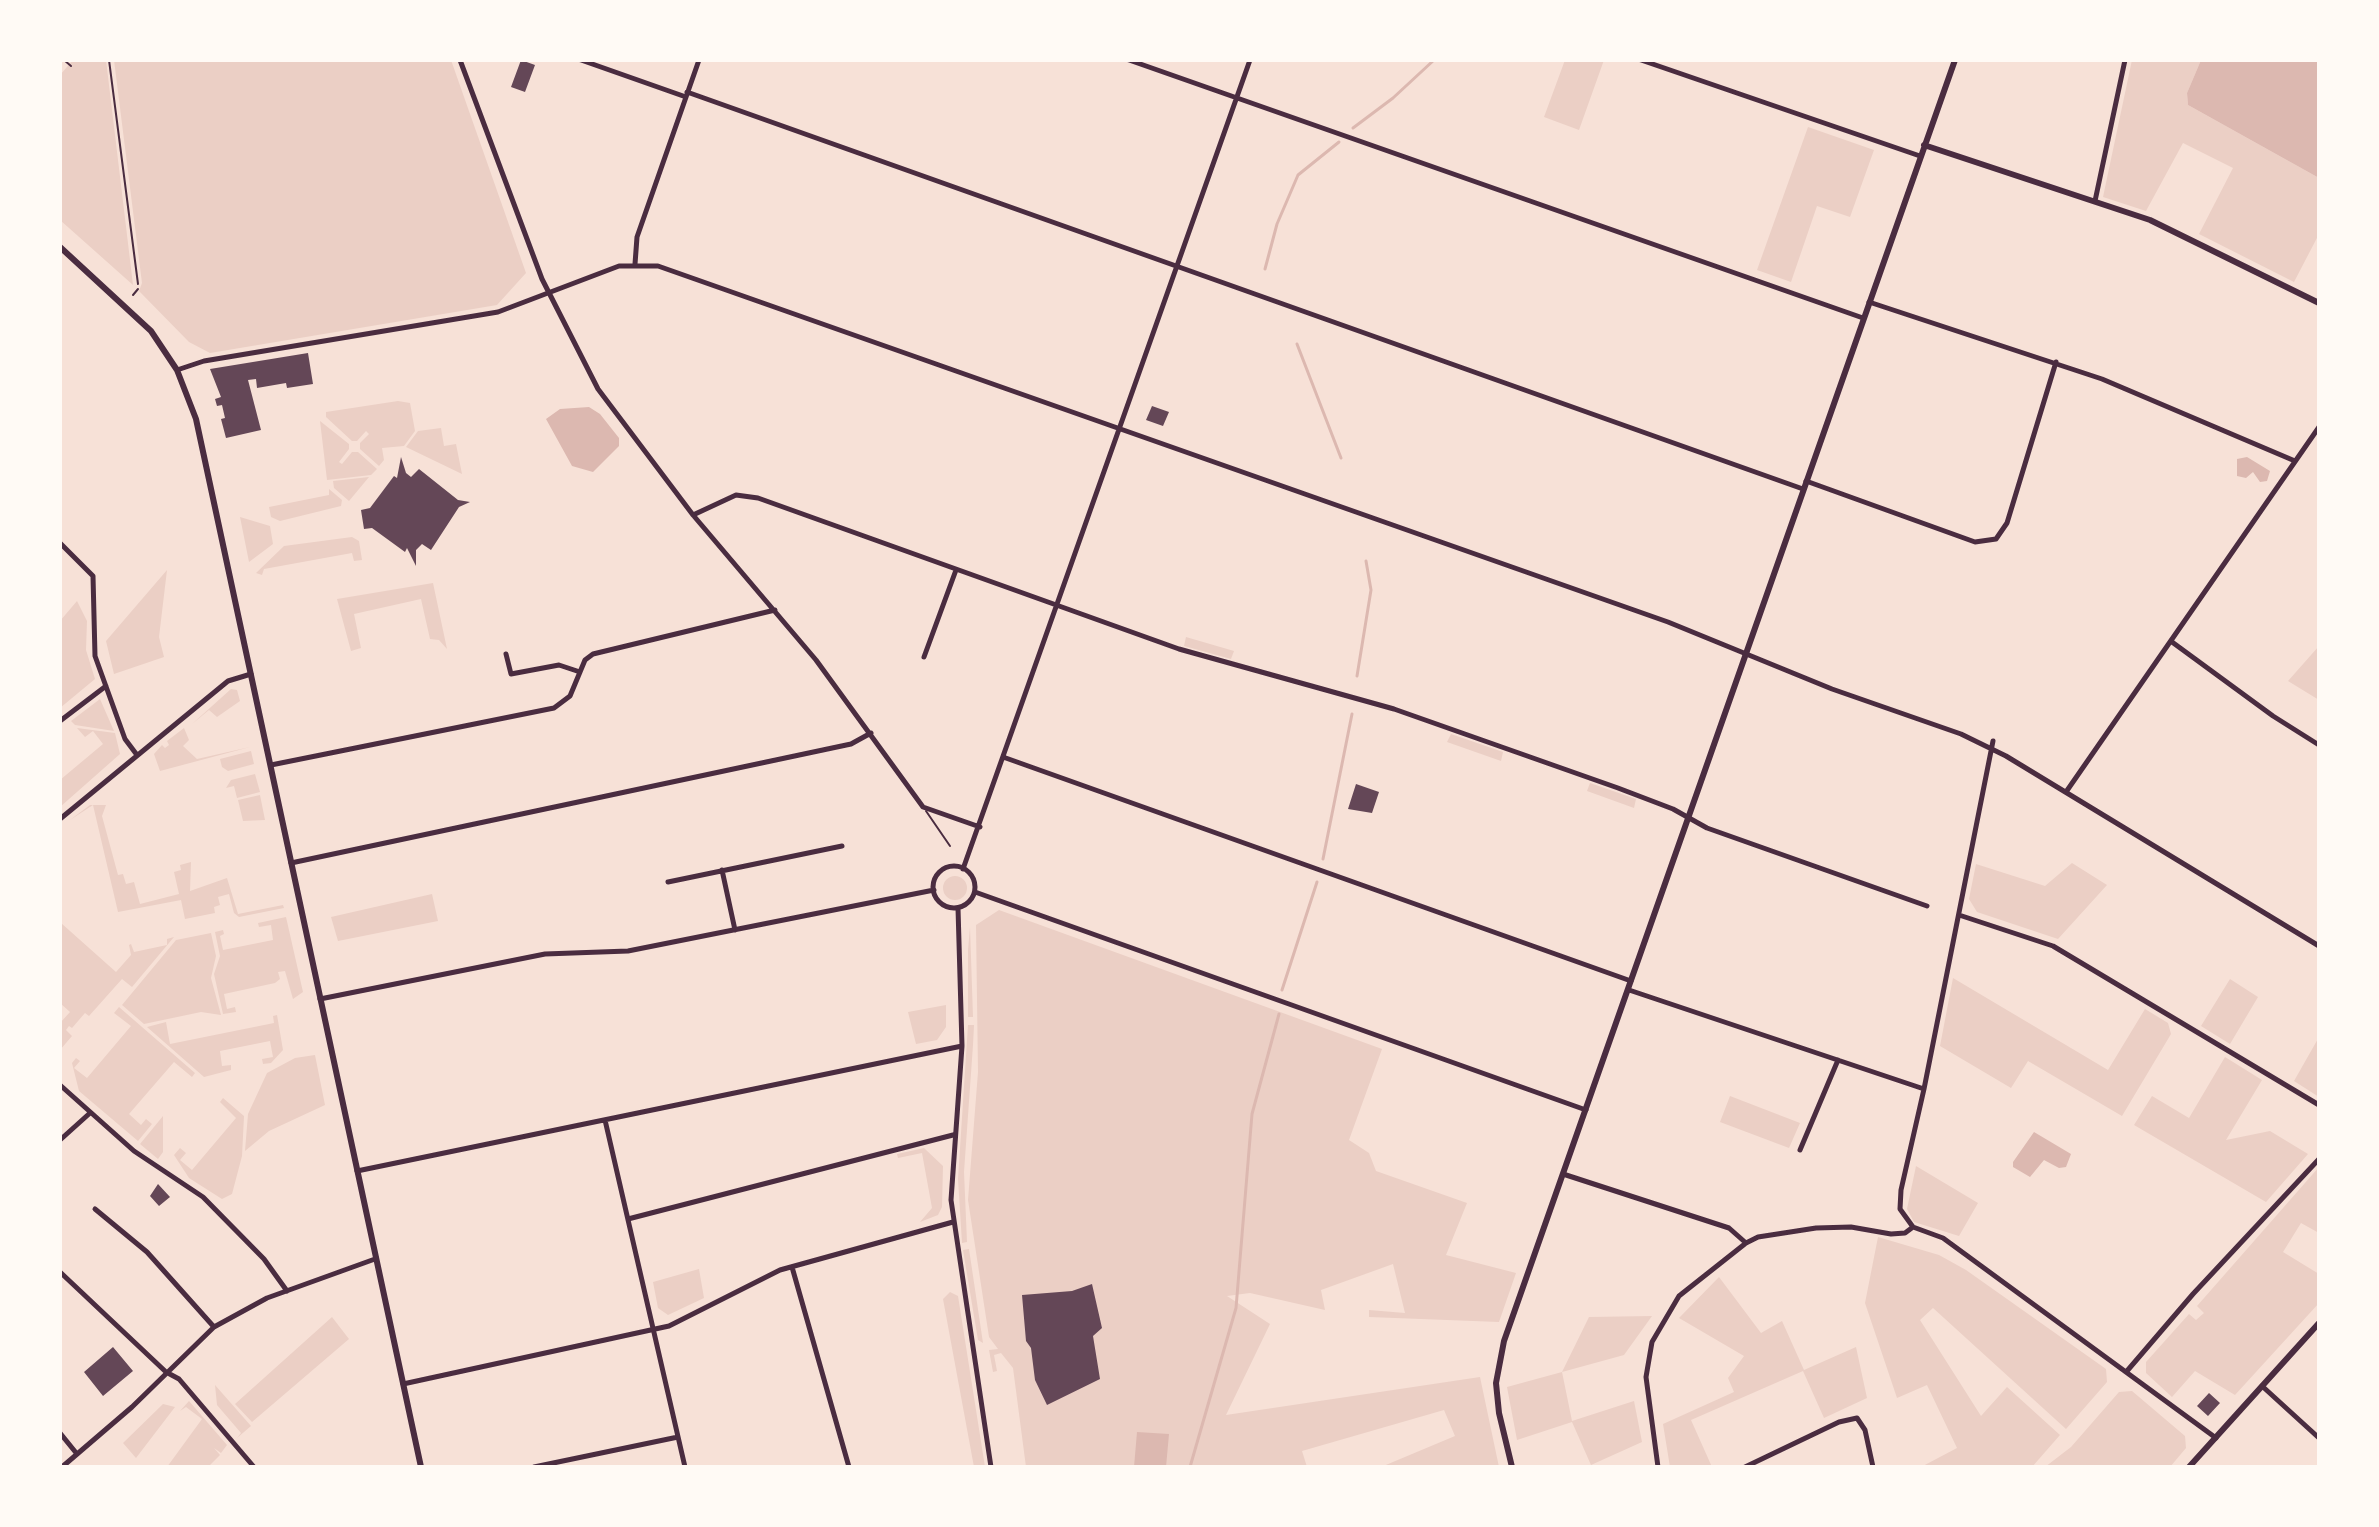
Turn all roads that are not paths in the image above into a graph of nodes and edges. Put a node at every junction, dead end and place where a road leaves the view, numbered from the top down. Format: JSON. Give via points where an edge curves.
{"nodes":[{"id":1,"x":64,"y":60,"type":"edge"},
{"id":2,"x":460,"y":60,"type":"edge"},
{"id":3,"x":581,"y":60,"type":"edge"},
{"id":4,"x":699,"y":60,"type":"edge"},
{"id":5,"x":1129,"y":60,"type":"edge"},
{"id":6,"x":1250,"y":60,"type":"edge"},
{"id":7,"x":1641,"y":60,"type":"edge"},
{"id":8,"x":1955,"y":60,"type":"edge"},
{"id":9,"x":2125,"y":60,"type":"edge"},
{"id":10,"x":71,"y":66,"type":"dead end"},
{"id":11,"x":687,"y":95,"type":"junction"},
{"id":12,"x":1237,"y":98,"type":"junction"},
{"id":13,"x":1924,"y":145,"type":"junction"},
{"id":14,"x":1920,"y":156,"type":"junction"},
{"id":15,"x":2095,"y":201,"type":"junction"},
{"id":16,"x":60,"y":247,"type":"edge"},
{"id":17,"x":635,"y":264,"type":"junction"},
{"id":18,"x":1176,"y":269,"type":"junction"},
{"id":19,"x":138,"y":289,"type":"road end"},
{"id":20,"x":548,"y":293,"type":"junction"},
{"id":21,"x":133,"y":295,"type":"dead end"},
{"id":22,"x":1869,"y":302,"type":"junction"},
{"id":23,"x":2319,"y":303,"type":"edge"},
{"id":24,"x":1863,"y":318,"type":"junction"},
{"id":25,"x":2056,"y":362,"type":"junction"},
{"id":26,"x":177,"y":370,"type":"junction"},
{"id":27,"x":2319,"y":427,"type":"edge"},
{"id":28,"x":1121,"y":429,"type":"junction"},
{"id":29,"x":2295,"y":461,"type":"junction"},
{"id":30,"x":1806,"y":481,"type":"junction"},
{"id":31,"x":1803,"y":489,"type":"junction"},
{"id":32,"x":693,"y":515,"type":"junction"},
{"id":33,"x":60,"y":543,"type":"edge"},
{"id":34,"x":956,"y":570,"type":"junction"},
{"id":35,"x":1058,"y":606,"type":"junction"},
{"id":36,"x":775,"y":610,"type":"junction"},
{"id":37,"x":2172,"y":642,"type":"junction"},
{"id":38,"x":1746,"y":653,"type":"junction"},
{"id":39,"x":506,"y":654,"type":"dead end"},
{"id":40,"x":924,"y":657,"type":"dead end"},
{"id":41,"x":580,"y":672,"type":"junction"},
{"id":42,"x":251,"y":674,"type":"junction"},
{"id":43,"x":106,"y":686,"type":"junction"},
{"id":44,"x":60,"y":721,"type":"edge"},
{"id":45,"x":871,"y":733,"type":"junction"},
{"id":46,"x":1992,"y":744,"type":"junction"},
{"id":47,"x":2319,"y":745,"type":"edge"},
{"id":48,"x":137,"y":755,"type":"junction"},
{"id":49,"x":1003,"y":757,"type":"junction"},
{"id":50,"x":271,"y":765,"type":"junction"},
{"id":51,"x":2066,"y":792,"type":"junction"},
{"id":52,"x":923,"y":807,"type":"junction"},
{"id":53,"x":1689,"y":818,"type":"junction"},
{"id":54,"x":60,"y":819,"type":"edge"},
{"id":55,"x":980,"y":827,"type":"junction"},
{"id":56,"x":842,"y":846,"type":"dead end"},
{"id":57,"x":950,"y":846,"type":"dead end"},
{"id":58,"x":291,"y":863,"type":"junction"},
{"id":59,"x":963,"y":869,"type":"junction"},
{"id":60,"x":722,"y":870,"type":"junction"},
{"id":61,"x":668,"y":882,"type":"dead end"},
{"id":62,"x":934,"y":890,"type":"junction"},
{"id":63,"x":975,"y":892,"type":"junction"},
{"id":64,"x":1927,"y":906,"type":"dead end"},
{"id":65,"x":958,"y":908,"type":"junction"},
{"id":66,"x":1959,"y":915,"type":"junction"},
{"id":67,"x":735,"y":930,"type":"junction"},
{"id":68,"x":2319,"y":946,"type":"edge"},
{"id":69,"x":1632,"y":982,"type":"junction"},
{"id":70,"x":1629,"y":990,"type":"junction"},
{"id":71,"x":320,"y":999,"type":"junction"},
{"id":72,"x":962,"y":1046,"type":"junction"},
{"id":73,"x":1838,"y":1060,"type":"junction"},
{"id":74,"x":60,"y":1085,"type":"edge"},
{"id":75,"x":1924,"y":1089,"type":"junction"},
{"id":76,"x":2319,"y":1105,"type":"edge"},
{"id":77,"x":1586,"y":1110,"type":"junction"},
{"id":78,"x":90,"y":1113,"type":"junction"},
{"id":79,"x":605,"y":1120,"type":"junction"},
{"id":80,"x":953,"y":1135,"type":"junction"},
{"id":81,"x":60,"y":1140,"type":"edge"},
{"id":82,"x":1800,"y":1150,"type":"dead end"},
{"id":83,"x":2319,"y":1159,"type":"edge"},
{"id":84,"x":357,"y":1172,"type":"junction"},
{"id":85,"x":1563,"y":1174,"type":"junction"},
{"id":86,"x":95,"y":1209,"type":"dead end"},
{"id":87,"x":628,"y":1219,"type":"junction"},
{"id":88,"x":953,"y":1222,"type":"junction"},
{"id":89,"x":1913,"y":1227,"type":"junction"},
{"id":90,"x":1746,"y":1243,"type":"junction"},
{"id":91,"x":375,"y":1259,"type":"junction"},
{"id":92,"x":792,"y":1267,"type":"junction"},
{"id":93,"x":60,"y":1272,"type":"edge"},
{"id":94,"x":287,"y":1291,"type":"junction"},
{"id":95,"x":2319,"y":1323,"type":"edge"},
{"id":96,"x":214,"y":1327,"type":"junction"},
{"id":97,"x":654,"y":1330,"type":"junction"},
{"id":98,"x":2127,"y":1371,"type":"junction"},
{"id":99,"x":166,"y":1372,"type":"junction"},
{"id":100,"x":403,"y":1384,"type":"junction"},
{"id":101,"x":2262,"y":1386,"type":"junction"},
{"id":102,"x":60,"y":1433,"type":"edge"},
{"id":103,"x":678,"y":1437,"type":"junction"},
{"id":104,"x":2216,"y":1438,"type":"junction"},
{"id":105,"x":2319,"y":1438,"type":"edge"},
{"id":106,"x":77,"y":1454,"type":"junction"},
{"id":107,"x":62,"y":1467,"type":"edge"},
{"id":108,"x":254,"y":1467,"type":"edge"},
{"id":109,"x":421,"y":1467,"type":"edge"},
{"id":110,"x":534,"y":1467,"type":"edge"},
{"id":111,"x":685,"y":1467,"type":"edge"},
{"id":112,"x":849,"y":1467,"type":"edge"},
{"id":113,"x":991,"y":1467,"type":"edge"},
{"id":114,"x":1512,"y":1467,"type":"edge"},
{"id":115,"x":1658,"y":1467,"type":"edge"},
{"id":116,"x":1745,"y":1467,"type":"edge"},
{"id":117,"x":1873,"y":1467,"type":"edge"},
{"id":118,"x":2189,"y":1467,"type":"edge"}],
"edges":[{"from":1,"to":10,"type":"lane"},
{"from":2,"to":20,"type":"street"},
{"from":3,"to":11,"type":"street"},
{"from":4,"to":11,"type":"street"},
{"from":5,"to":12,"type":"street"},
{"from":6,"to":12,"type":"street"},
{"from":7,"to":14,"type":"street"},
{"from":8,"to":13,"type":"street"},
{"from":9,"to":15,"type":"street"},
{"from":11,"to":17,"type":"street","via":[[637,237]]},
{"from":11,"to":18,"type":"street"},
{"from":12,"to":18,"type":"street"},
{"from":12,"to":24,"type":"street"},
{"from":13,"to":14,"type":"street"},
{"from":13,"to":15,"type":"street"},
{"from":14,"to":22,"type":"street"},
{"from":15,"to":23,"type":"street","via":[[2150,220]]},
{"from":16,"to":26,"type":"street","via":[[138,316]]},
{"from":17,"to":20,"type":"street"},
{"from":17,"to":28,"type":"street","via":[[680,272]]},
{"from":18,"to":28,"type":"street"},
{"from":18,"to":31,"type":"street"},
{"from":19,"to":21,"type":"lane"},
{"from":20,"to":26,"type":"street","via":[[498,312],[204,361]]},
{"from":20,"to":32,"type":"street","via":[[598,389]]},
{"from":22,"to":24,"type":"street"},
{"from":22,"to":25,"type":"street"},
{"from":24,"to":30,"type":"street"},
{"from":25,"to":29,"type":"street"},
{"from":25,"to":30,"type":"street","via":[[2007,523],[1996,539],[1975,542]]},
{"from":26,"to":42,"type":"street","via":[[196,419]]},
{"from":27,"to":29,"type":"street"},
{"from":28,"to":35,"type":"street"},
{"from":28,"to":38,"type":"street"},
{"from":29,"to":37,"type":"street"},
{"from":30,"to":31,"type":"street"},
{"from":31,"to":38,"type":"street"},
{"from":32,"to":34,"type":"street","via":[[725,498],[746,495]]},
{"from":32,"to":36,"type":"street"},
{"from":33,"to":43,"type":"street","via":[[93,576],[94,649]]},
{"from":34,"to":35,"type":"street"},
{"from":34,"to":40,"type":"street"},
{"from":35,"to":49,"type":"street"},
{"from":35,"to":53,"type":"street","via":[[1179,649],[1394,709],[1631,792]]},
{"from":36,"to":41,"type":"street","via":[[593,654]]},
{"from":36,"to":45,"type":"street"},
{"from":37,"to":47,"type":"street"},
{"from":37,"to":51,"type":"street"},
{"from":38,"to":46,"type":"street"},
{"from":38,"to":53,"type":"street"},
{"from":39,"to":41,"type":"street","via":[[511,674],[559,665]]},
{"from":41,"to":50,"type":"street","via":[[570,696],[554,708]]},
{"from":42,"to":48,"type":"street","via":[[228,681]]},
{"from":42,"to":50,"type":"street"},
{"from":43,"to":44,"type":"street"},
{"from":43,"to":48,"type":"street","via":[[125,739]]},
{"from":45,"to":52,"type":"street"},
{"from":45,"to":58,"type":"street","via":[[851,744]]},
{"from":46,"to":51,"type":"street"},
{"from":46,"to":66,"type":"street"},
{"from":48,"to":54,"type":"street"},
{"from":49,"to":55,"type":"street"},
{"from":49,"to":69,"type":"street"},
{"from":50,"to":58,"type":"street"},
{"from":51,"to":68,"type":"street"},
{"from":52,"to":55,"type":"street"},
{"from":52,"to":57,"type":"lane"},
{"from":53,"to":64,"type":"street"},
{"from":53,"to":69,"type":"street"},
{"from":55,"to":59,"type":"street"},
{"from":56,"to":60,"type":"street"},
{"from":58,"to":71,"type":"street"},
{"from":59,"to":62,"type":"street","via":[[945,869],[936,877]]},
{"from":59,"to":63,"type":"street","via":[[973,878]]},
{"from":60,"to":61,"type":"street"},
{"from":60,"to":67,"type":"street"},
{"from":62,"to":65,"type":"street","via":[[939,902]]},
{"from":62,"to":67,"type":"street"},
{"from":63,"to":65,"type":"street"},
{"from":63,"to":77,"type":"street"},
{"from":65,"to":72,"type":"street"},
{"from":66,"to":75,"type":"street"},
{"from":66,"to":76,"type":"street","via":[[2053,946]]},
{"from":67,"to":71,"type":"street","via":[[628,951],[545,954]]},
{"from":69,"to":70,"type":"street"},
{"from":70,"to":73,"type":"street"},
{"from":70,"to":77,"type":"street"},
{"from":71,"to":84,"type":"street"},
{"from":72,"to":79,"type":"street"},
{"from":72,"to":80,"type":"street"},
{"from":73,"to":75,"type":"street"},
{"from":73,"to":82,"type":"street"},
{"from":74,"to":78,"type":"street"},
{"from":75,"to":89,"type":"street","via":[[1901,1190],[1900,1209]]},
{"from":77,"to":85,"type":"street"},
{"from":78,"to":81,"type":"street"},
{"from":78,"to":94,"type":"street","via":[[134,1151],[203,1197],[264,1259]]},
{"from":79,"to":84,"type":"street"},
{"from":79,"to":87,"type":"street"},
{"from":80,"to":87,"type":"street"},
{"from":80,"to":88,"type":"street"},
{"from":83,"to":98,"type":"street"},
{"from":84,"to":91,"type":"street"},
{"from":85,"to":90,"type":"street","via":[[1729,1228]]},
{"from":85,"to":114,"type":"street","via":[[1504,1341],[1496,1383]]},
{"from":86,"to":96,"type":"street","via":[[147,1252]]},
{"from":87,"to":97,"type":"street"},
{"from":88,"to":92,"type":"street"},
{"from":88,"to":113,"type":"street"},
{"from":89,"to":90,"type":"street","via":[[1891,1234],[1816,1228]]},
{"from":89,"to":98,"type":"street","via":[[1977,1259]]},
{"from":90,"to":115,"type":"street","via":[[1679,1296],[1652,1342],[1646,1377]]},
{"from":91,"to":94,"type":"street"},
{"from":91,"to":100,"type":"street"},
{"from":92,"to":97,"type":"street"},
{"from":92,"to":112,"type":"street"},
{"from":93,"to":99,"type":"street"},
{"from":94,"to":96,"type":"street"},
{"from":95,"to":101,"type":"street"},
{"from":96,"to":99,"type":"street"},
{"from":97,"to":100,"type":"street"},
{"from":97,"to":103,"type":"street"},
{"from":98,"to":104,"type":"street"},
{"from":99,"to":106,"type":"street"},
{"from":99,"to":108,"type":"street","via":[[179,1379]]},
{"from":100,"to":109,"type":"street"},
{"from":101,"to":104,"type":"street"},
{"from":101,"to":105,"type":"street"},
{"from":102,"to":106,"type":"street"},
{"from":103,"to":110,"type":"street"},
{"from":103,"to":111,"type":"street"},
{"from":104,"to":118,"type":"street"},
{"from":106,"to":107,"type":"street"},
{"from":116,"to":117,"type":"street","via":[[1857,1418]]}]}
